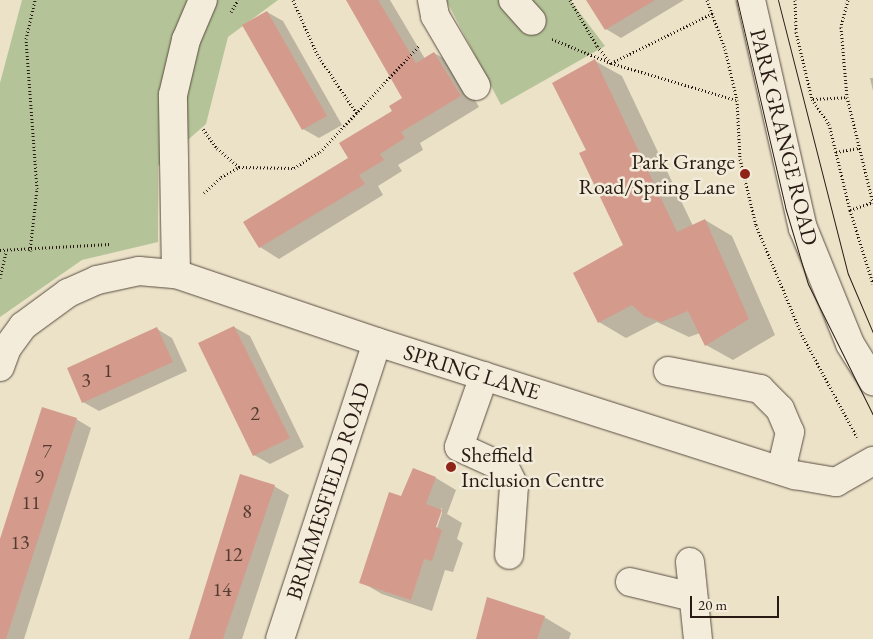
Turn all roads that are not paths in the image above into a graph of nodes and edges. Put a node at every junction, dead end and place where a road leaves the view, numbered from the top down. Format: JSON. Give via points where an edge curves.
{"nodes":[{"id":1,"x":203,"y":0,"type":"edge"},
{"id":2,"x":432,"y":0,"type":"edge"},
{"id":3,"x":513,"y":0,"type":"edge"},
{"id":4,"x":751,"y":0,"type":"edge"},
{"id":5,"x":532,"y":20,"type":"road end"},
{"id":6,"x":476,"y":86,"type":"dead end"},
{"id":7,"x":176,"y":274,"type":"junction"},
{"id":8,"x":377,"y":342,"type":"junction"},
{"id":9,"x":0,"y":367,"type":"edge"},
{"id":10,"x":668,"y":371,"type":"dead end"},
{"id":11,"x":484,"y":376,"type":"junction"},
{"id":12,"x":873,"y":382,"type":"edge"},
{"id":13,"x":873,"y":461,"type":"edge"},
{"id":14,"x":781,"y":470,"type":"junction"},
{"id":15,"x":509,"y":555,"type":"dead end"},
{"id":16,"x":690,"y":562,"type":"dead end"},
{"id":17,"x":630,"y":582,"type":"dead end"},
{"id":18,"x":693,"y":597,"type":"junction"},
{"id":19,"x":280,"y":639,"type":"edge"},
{"id":20,"x":698,"y":639,"type":"edge"}],
"edges":[{"from":1,"to":7,"type":"street","via":[[186,40],[173,96]]},
{"from":2,"to":6,"type":"street","via":[[441,26]]},
{"from":3,"to":5,"type":"street"},
{"from":4,"to":12,"type":"street","name":"PARK GRANGE ROAD","via":[[803,228],[850,344]]},
{"from":7,"to":8,"type":"street","name":"SPRING LANE"},
{"from":7,"to":9,"type":"street","name":"SPRING LANE","via":[[139,271],[97,280],[68,293],[23,326],[7,348]]},
{"from":8,"to":11,"type":"street","name":"SPRING LANE"},
{"from":8,"to":19,"type":"street","name":"BRIMMESFIELD ROAD"},
{"from":10,"to":14,"type":"street","via":[[760,389],[780,409],[790,432]]},
{"from":11,"to":14,"type":"street","name":"SPRING LANE"},
{"from":11,"to":15,"type":"street","via":[[459,447],[505,468],[514,486]]},
{"from":13,"to":14,"type":"street","name":"SPRING LANE","via":[[836,482]]},
{"from":16,"to":18,"type":"street"},
{"from":17,"to":18,"type":"street"},
{"from":18,"to":20,"type":"street"}]}
